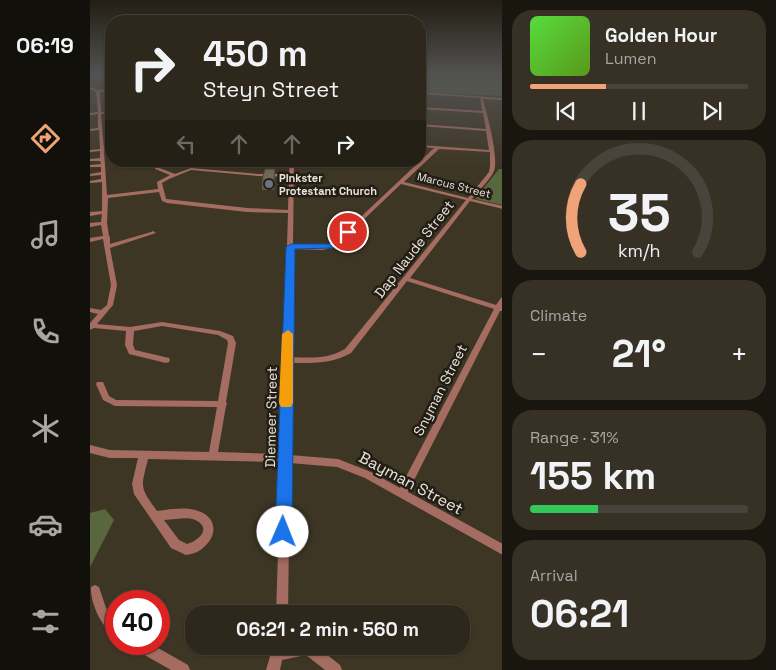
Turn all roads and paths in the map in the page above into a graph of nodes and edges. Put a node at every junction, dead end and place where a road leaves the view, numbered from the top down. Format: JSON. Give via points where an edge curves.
{"nodes":[{"id":1,"x":99,"y":105,"type":"edge"},
{"id":2,"x":483,"y":105,"type":"edge"},
{"id":3,"x":426,"y":108,"type":"edge"},
{"id":4,"x":484,"y":112,"type":"junction"},
{"id":5,"x":100,"y":113,"type":"junction"},
{"id":6,"x":105,"y":113,"type":"edge"},
{"id":7,"x":90,"y":114,"type":"edge"},
{"id":8,"x":426,"y":125,"type":"edge"},
{"id":9,"x":101,"y":129,"type":"junction"},
{"id":10,"x":90,"y":130,"type":"edge"},
{"id":11,"x":488,"y":130,"type":"junction"},
{"id":12,"x":426,"y":146,"type":"edge"},
{"id":13,"x":438,"y":147,"type":"junction"},
{"id":14,"x":90,"y":150,"type":"edge"},
{"id":15,"x":102,"y":150,"type":"junction"},
{"id":16,"x":105,"y":150,"type":"edge"},
{"id":17,"x":491,"y":151,"type":"junction"},
{"id":18,"x":426,"y":159,"type":"edge"},
{"id":19,"x":90,"y":160,"type":"edge"},
{"id":20,"x":103,"y":162,"type":"junction"},
{"id":21,"x":90,"y":166,"type":"edge"},
{"id":22,"x":292,"y":167,"type":"edge"},
{"id":23,"x":418,"y":167,"type":"edge"},
{"id":24,"x":157,"y":168,"type":"dead end"},
{"id":25,"x":494,"y":168,"type":"junction"},
{"id":26,"x":501,"y":169,"type":"edge"},
{"id":27,"x":103,"y":173,"type":"junction"},
{"id":28,"x":90,"y":174,"type":"edge"},
{"id":29,"x":241,"y":174,"type":"junction"},
{"id":30,"x":174,"y":175,"type":"junction"},
{"id":31,"x":292,"y":176,"type":"junction"},
{"id":32,"x":104,"y":180,"type":"junction"},
{"id":33,"x":236,"y":181,"type":"dead end"},
{"id":34,"x":90,"y":182,"type":"edge"},
{"id":35,"x":402,"y":183,"type":"junction"},
{"id":36,"x":161,"y":190,"type":"junction"},
{"id":37,"x":105,"y":197,"type":"junction"},
{"id":38,"x":469,"y":200,"type":"junction"},
{"id":39,"x":502,"y":208,"type":"edge"},
{"id":40,"x":105,"y":212,"type":"junction"},
{"id":41,"x":292,"y":212,"type":"junction"},
{"id":42,"x":90,"y":214,"type":"edge"},
{"id":43,"x":104,"y":223,"type":"junction"},
{"id":44,"x":90,"y":225,"type":"edge"},
{"id":45,"x":153,"y":233,"type":"dead end"},
{"id":46,"x":107,"y":237,"type":"junction"},
{"id":47,"x":90,"y":240,"type":"edge"},
{"id":48,"x":108,"y":247,"type":"junction"},
{"id":49,"x":291,"y":247,"type":"junction"},
{"id":50,"x":406,"y":279,"type":"junction"},
{"id":51,"x":502,"y":298,"type":"edge"},
{"id":52,"x":500,"y":309,"type":"edge"},
{"id":53,"x":90,"y":310,"type":"edge"},
{"id":54,"x":104,"y":313,"type":"junction"},
{"id":55,"x":91,"y":327,"type":"edge"},
{"id":56,"x":130,"y":329,"type":"junction"},
{"id":57,"x":166,"y":360,"type":"dead end"},
{"id":58,"x":286,"y":360,"type":"junction"},
{"id":59,"x":100,"y":384,"type":"dead end"},
{"id":60,"x":223,"y":404,"type":"junction"},
{"id":61,"x":90,"y":449,"type":"edge"},
{"id":62,"x":144,"y":455,"type":"junction"},
{"id":63,"x":213,"y":455,"type":"junction"},
{"id":64,"x":285,"y":458,"type":"junction"},
{"id":65,"x":402,"y":494,"type":"junction"},
{"id":66,"x":155,"y":516,"type":"junction"},
{"id":67,"x":502,"y":550,"type":"edge"},
{"id":68,"x":95,"y":591,"type":"dead end"},
{"id":69,"x":282,"y":605,"type":"edge"},
{"id":70,"x":105,"y":616,"type":"edge"},
{"id":71,"x":158,"y":655,"type":"edge"},
{"id":72,"x":277,"y":655,"type":"edge"},
{"id":73,"x":316,"y":655,"type":"edge"},
{"id":74,"x":183,"y":670,"type":"edge"},
{"id":75,"x":273,"y":670,"type":"edge"},
{"id":76,"x":335,"y":670,"type":"edge"}],
"edges":[{"from":1,"to":5,"type":"street"},
{"from":2,"to":4,"type":"street"},
{"from":3,"to":4,"type":"street"},
{"from":4,"to":11,"type":"street"},
{"from":5,"to":6,"type":"street"},
{"from":5,"to":7,"type":"street"},
{"from":5,"to":9,"type":"street"},
{"from":8,"to":11,"type":"street"},
{"from":9,"to":10,"type":"street"},
{"from":9,"to":15,"type":"street"},
{"from":11,"to":17,"type":"street"},
{"from":12,"to":13,"type":"street"},
{"from":13,"to":17,"type":"street"},
{"from":13,"to":18,"type":"street"},
{"from":14,"to":15,"type":"street"},
{"from":15,"to":16,"type":"street"},
{"from":15,"to":20,"type":"street"},
{"from":17,"to":25,"type":"street"},
{"from":19,"to":20,"type":"street"},
{"from":20,"to":21,"type":"street"},
{"from":20,"to":27,"type":"street"},
{"from":22,"to":31,"type":"street","name":"Diemeer Street"},
{"from":23,"to":35,"type":"street"},
{"from":24,"to":30,"type":"street"},
{"from":25,"to":26,"type":"street"},
{"from":25,"to":38,"type":"street","name":"Dap Naude Street"},
{"from":27,"to":28,"type":"street"},
{"from":27,"to":32,"type":"street"},
{"from":29,"to":30,"type":"street","via":[[193,169]]},
{"from":29,"to":31,"type":"street"},
{"from":29,"to":33,"type":"street"},
{"from":30,"to":36,"type":"street","via":[[160,182]]},
{"from":31,"to":41,"type":"street","name":"Diemeer Street"},
{"from":32,"to":34,"type":"street"},
{"from":32,"to":37,"type":"street"},
{"from":35,"to":38,"type":"street","name":"Marcus Street"},
{"from":35,"to":49,"type":"street","via":[[334,245]]},
{"from":36,"to":37,"type":"street"},
{"from":36,"to":41,"type":"street","via":[[164,200],[169,202]]},
{"from":37,"to":40,"type":"street"},
{"from":38,"to":39,"type":"street","name":"Marcus Street"},
{"from":38,"to":50,"type":"street","name":"Dap Naude Street"},
{"from":40,"to":42,"type":"street"},
{"from":40,"to":43,"type":"street"},
{"from":41,"to":49,"type":"street","name":"Diemeer Street"},
{"from":43,"to":44,"type":"street"},
{"from":43,"to":46,"type":"street"},
{"from":45,"to":48,"type":"street"},
{"from":46,"to":47,"type":"street"},
{"from":46,"to":48,"type":"street"},
{"from":48,"to":54,"type":"street","via":[[114,285],[111,301]]},
{"from":49,"to":58,"type":"street","name":"Diemeer Street","via":[[287,269]]},
{"from":50,"to":52,"type":"street"},
{"from":50,"to":58,"type":"street","name":"Dap Naude Street","via":[[343,355],[331,360]]},
{"from":51,"to":52,"type":"street","name":"Snyman Street"},
{"from":52,"to":65,"type":"street","name":"Snyman Street"},
{"from":53,"to":54,"type":"street"},
{"from":54,"to":55,"type":"street"},
{"from":55,"to":56,"type":"street"},
{"from":56,"to":57,"type":"street","via":[[132,352]]},
{"from":56,"to":60,"type":"street","via":[[162,324],[228,336],[232,341]]},
{"from":58,"to":64,"type":"street","name":"Diemeer Street"},
{"from":59,"to":60,"type":"street","via":[[106,398],[115,403]]},
{"from":60,"to":63,"type":"street"},
{"from":61,"to":62,"type":"street","name":"Bayman Street","via":[[110,454]]},
{"from":62,"to":63,"type":"street","name":"Bayman Street"},
{"from":62,"to":66,"type":"street","via":[[137,484],[139,494]]},
{"from":63,"to":64,"type":"street","name":"Bayman Street"},
{"from":64,"to":65,"type":"street","name":"Bayman Street","via":[[347,466]]},
{"from":64,"to":69,"type":"street","name":"Diemeer Street"},
{"from":65,"to":67,"type":"street","name":"Bayman Street"},
{"from":66,"to":66,"type":"street","via":[[176,544],[186,550],[200,546],[208,534],[207,523],[196,515]]},
{"from":68,"to":70,"type":"street"},
{"from":71,"to":74,"type":"street"},
{"from":72,"to":75,"type":"street"},
{"from":73,"to":76,"type":"street"}]}
